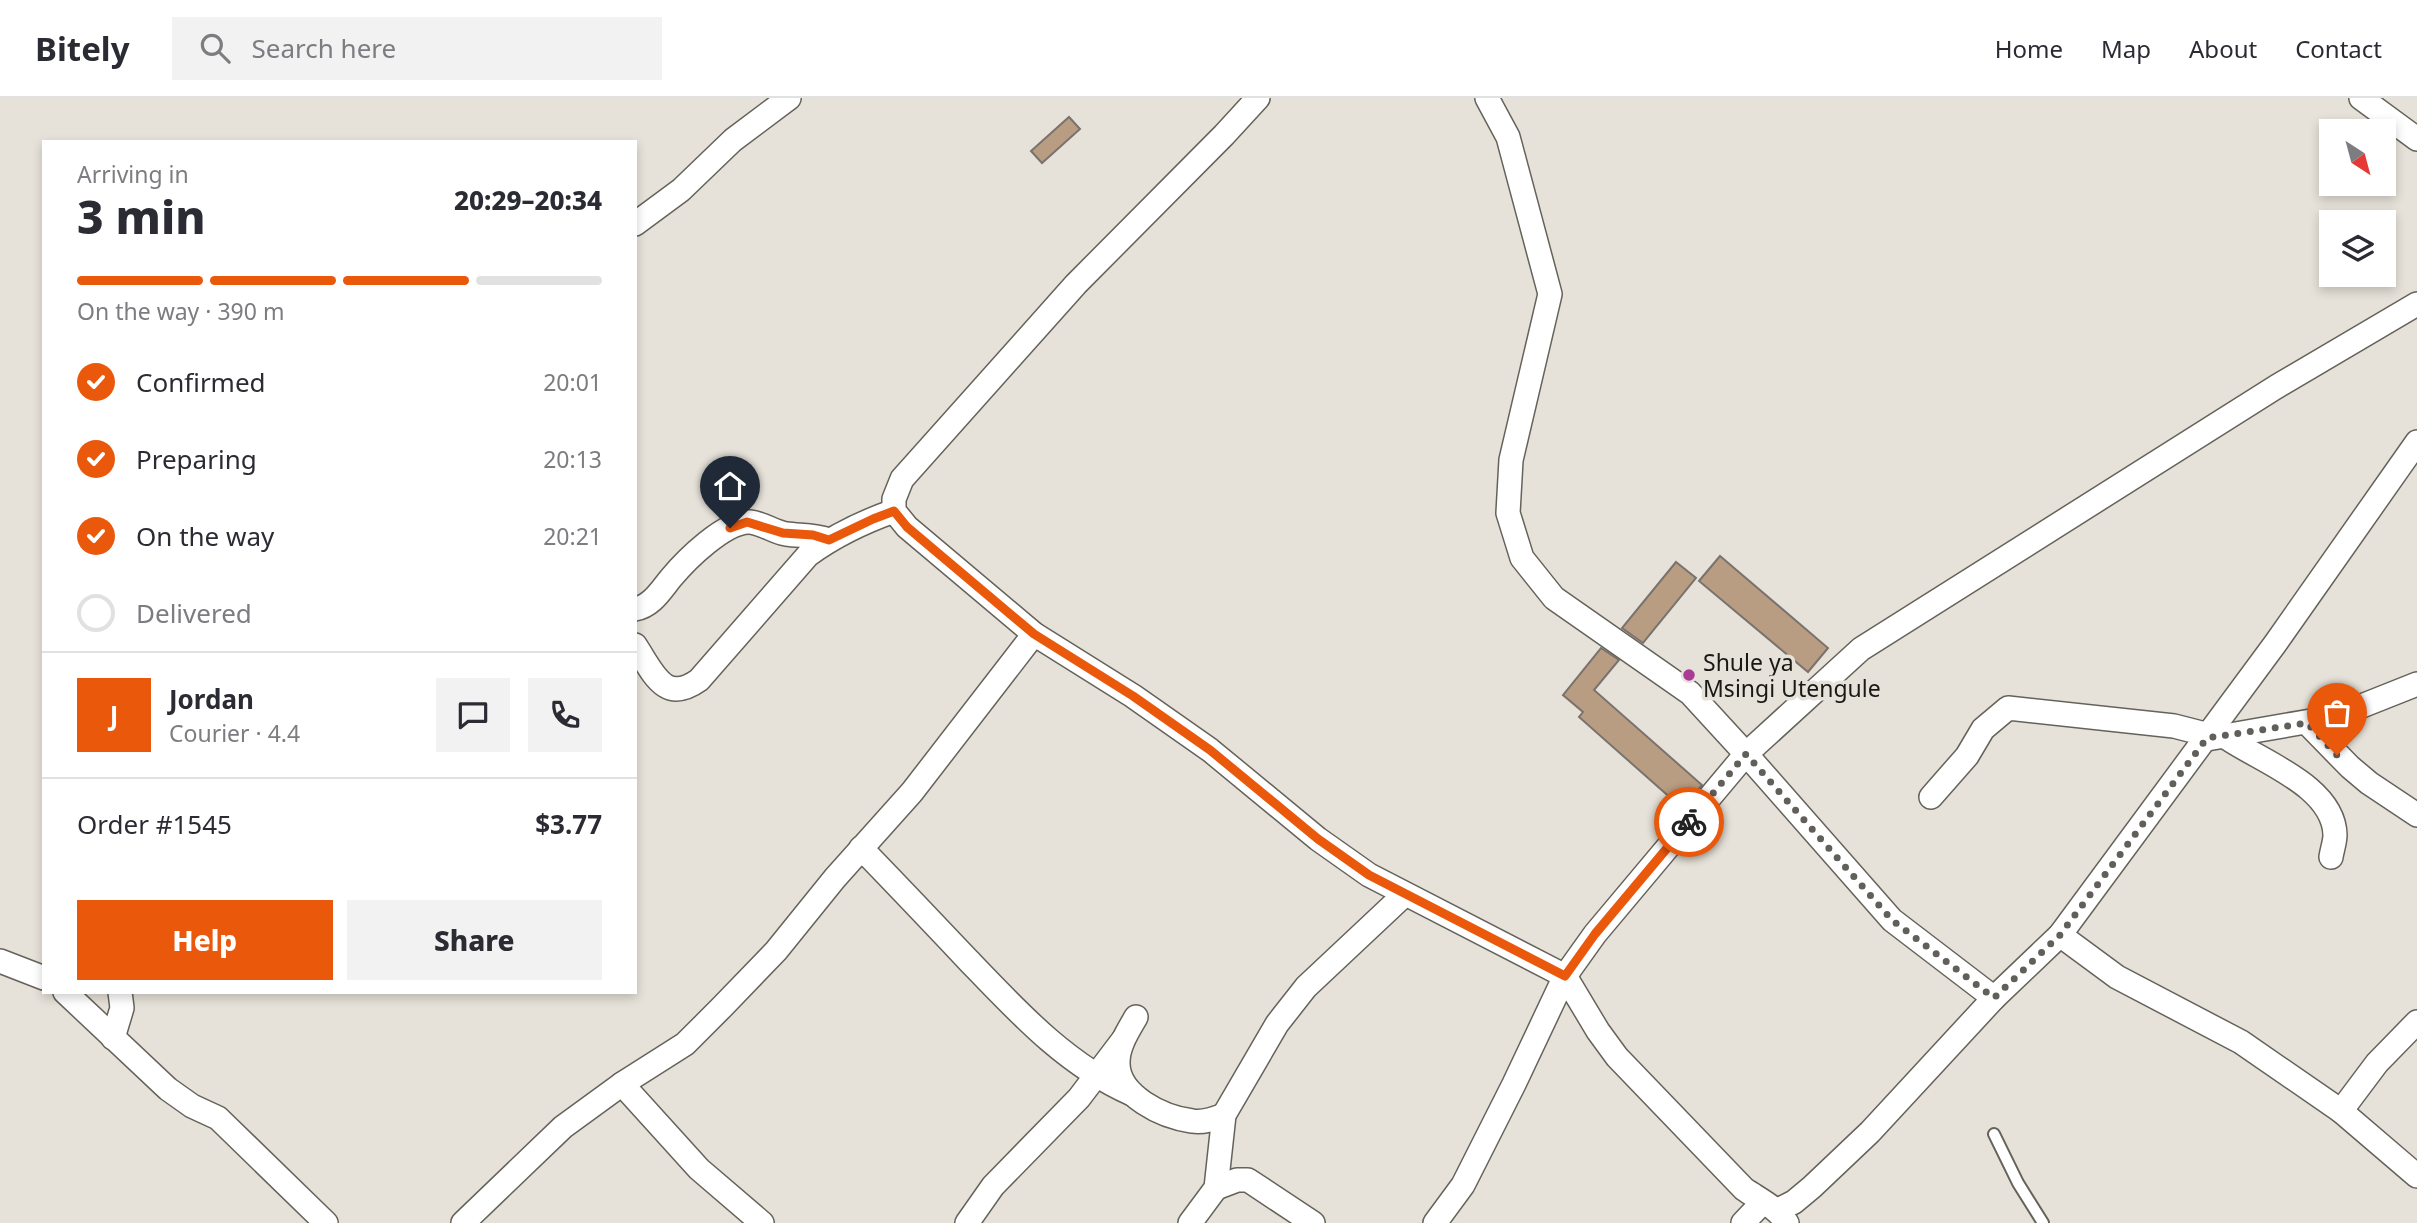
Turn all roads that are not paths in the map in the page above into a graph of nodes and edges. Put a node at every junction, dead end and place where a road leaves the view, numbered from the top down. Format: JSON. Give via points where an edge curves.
{"nodes":[{"id":1,"x":789,"y":98,"type":"edge"},
{"id":2,"x":1258,"y":98,"type":"edge"},
{"id":3,"x":1487,"y":98,"type":"edge"},
{"id":4,"x":2361,"y":98,"type":"edge"},
{"id":5,"x":2417,"y":139,"type":"edge"},
{"id":6,"x":637,"y":223,"type":"edge"},
{"id":7,"x":2417,"y":304,"type":"edge"},
{"id":8,"x":2417,"y":442,"type":"edge"},
{"id":9,"x":894,"y":511,"type":"junction"},
{"id":10,"x":829,"y":540,"type":"junction"},
{"id":11,"x":637,"y":608,"type":"edge"},
{"id":12,"x":1034,"y":634,"type":"junction"},
{"id":13,"x":637,"y":648,"type":"edge"},
{"id":14,"x":2417,"y":684,"type":"edge"},
{"id":15,"x":2307,"y":723,"type":"junction"},
{"id":16,"x":2213,"y":737,"type":"junction"},
{"id":17,"x":1746,"y":754,"type":"junction"},
{"id":18,"x":1931,"y":797,"type":"dead end"},
{"id":19,"x":2417,"y":815,"type":"edge"},
{"id":20,"x":862,"y":848,"type":"junction"},
{"id":21,"x":2331,"y":857,"type":"dead end"},
{"id":22,"x":1404,"y":895,"type":"junction"},
{"id":23,"x":2060,"y":935,"type":"junction"},
{"id":24,"x":0,"y":961,"type":"edge"},
{"id":25,"x":1565,"y":976,"type":"junction"},
{"id":26,"x":42,"y":977,"type":"edge"},
{"id":27,"x":67,"y":994,"type":"edge"},
{"id":28,"x":120,"y":994,"type":"edge"},
{"id":29,"x":1994,"y":998,"type":"junction"},
{"id":30,"x":1136,"y":1017,"type":"dead end"},
{"id":31,"x":2417,"y":1022,"type":"edge"},
{"id":32,"x":113,"y":1038,"type":"junction"},
{"id":33,"x":1123,"y":1040,"type":"junction"},
{"id":34,"x":1096,"y":1075,"type":"junction"},
{"id":35,"x":622,"y":1084,"type":"junction"},
{"id":36,"x":1132,"y":1094,"type":"junction"},
{"id":37,"x":2341,"y":1111,"type":"junction"},
{"id":38,"x":1224,"y":1115,"type":"junction"},
{"id":39,"x":1994,"y":1134,"type":"dead end"},
{"id":40,"x":2417,"y":1176,"type":"edge"},
{"id":41,"x":1216,"y":1188,"type":"junction"},
{"id":42,"x":1779,"y":1216,"type":"edge"},
{"id":43,"x":326,"y":1223,"type":"edge"},
{"id":44,"x":463,"y":1223,"type":"edge"},
{"id":45,"x":762,"y":1223,"type":"edge"},
{"id":46,"x":967,"y":1223,"type":"edge"},
{"id":47,"x":1190,"y":1223,"type":"edge"},
{"id":48,"x":1313,"y":1223,"type":"edge"},
{"id":49,"x":1435,"y":1223,"type":"edge"},
{"id":50,"x":1743,"y":1223,"type":"edge"},
{"id":51,"x":2043,"y":1223,"type":"edge"}],
"edges":[{"from":1,"to":6,"type":"street"},
{"from":2,"to":9,"type":"street","via":[[1076,284],[902,479]]},
{"from":3,"to":17,"type":"street","via":[[1508,137],[1550,294],[1511,460],[1508,513],[1522,558],[1554,598],[1690,693]]},
{"from":4,"to":5,"type":"street"},
{"from":7,"to":17,"type":"street","via":[[2276,387],[1861,649]]},
{"from":8,"to":16,"type":"street"},
{"from":9,"to":10,"type":"street"},
{"from":9,"to":12,"type":"street"},
{"from":10,"to":11,"type":"street","via":[[747,522],[730,528],[689,559],[649,603]]},
{"from":10,"to":13,"type":"street","via":[[808,555],[691,686],[674,691],[660,682]]},
{"from":12,"to":20,"type":"street","via":[[912,792]]},
{"from":12,"to":22,"type":"street","via":[[1210,750],[1318,839]]},
{"from":14,"to":15,"type":"street","via":[[2334,718]]},
{"from":15,"to":16,"type":"street"},
{"from":15,"to":19,"type":"street","via":[[2359,775]]},
{"from":16,"to":18,"type":"street","via":[[2174,726],[2008,708],[1983,729],[1967,756]]},
{"from":16,"to":21,"type":"street","via":[[2299,780],[2320,799],[2335,834]]},
{"from":16,"to":23,"type":"street"},
{"from":17,"to":25,"type":"street"},
{"from":17,"to":29,"type":"street","via":[[1892,920]]},
{"from":20,"to":34,"type":"street","via":[[1030,1024]]},
{"from":20,"to":35,"type":"street","via":[[776,951],[685,1044]]},
{"from":22,"to":25,"type":"street"},
{"from":22,"to":38,"type":"street","via":[[1306,987],[1277,1024]]},
{"from":23,"to":29,"type":"street"},
{"from":23,"to":37,"type":"street","via":[[2117,977],[2241,1042]]},
{"from":24,"to":26,"type":"street"},
{"from":25,"to":42,"type":"street","via":[[1617,1057],[1744,1189]]},
{"from":25,"to":49,"type":"street","via":[[1462,1185]]},
{"from":27,"to":32,"type":"street"},
{"from":28,"to":32,"type":"street","via":[[122,1007]]},
{"from":29,"to":42,"type":"street","via":[[1870,1132]]},
{"from":30,"to":33,"type":"street"},
{"from":31,"to":37,"type":"street","via":[[2377,1063]]},
{"from":32,"to":43,"type":"street","via":[[182,1100],[218,1118]]},
{"from":33,"to":34,"type":"street"},
{"from":33,"to":36,"type":"street","via":[[1117,1060],[1119,1074]]},
{"from":34,"to":36,"type":"street"},
{"from":34,"to":46,"type":"street","via":[[993,1186]]},
{"from":35,"to":44,"type":"street","via":[[563,1127]]},
{"from":35,"to":45,"type":"street","via":[[699,1169]]},
{"from":36,"to":38,"type":"street","via":[[1163,1113],[1193,1122]]},
{"from":37,"to":40,"type":"street"},
{"from":38,"to":41,"type":"street"},
{"from":39,"to":51,"type":"lane"},
{"from":41,"to":47,"type":"street"},
{"from":41,"to":48,"type":"street","via":[[1248,1180]]},
{"from":42,"to":50,"type":"street"}]}
